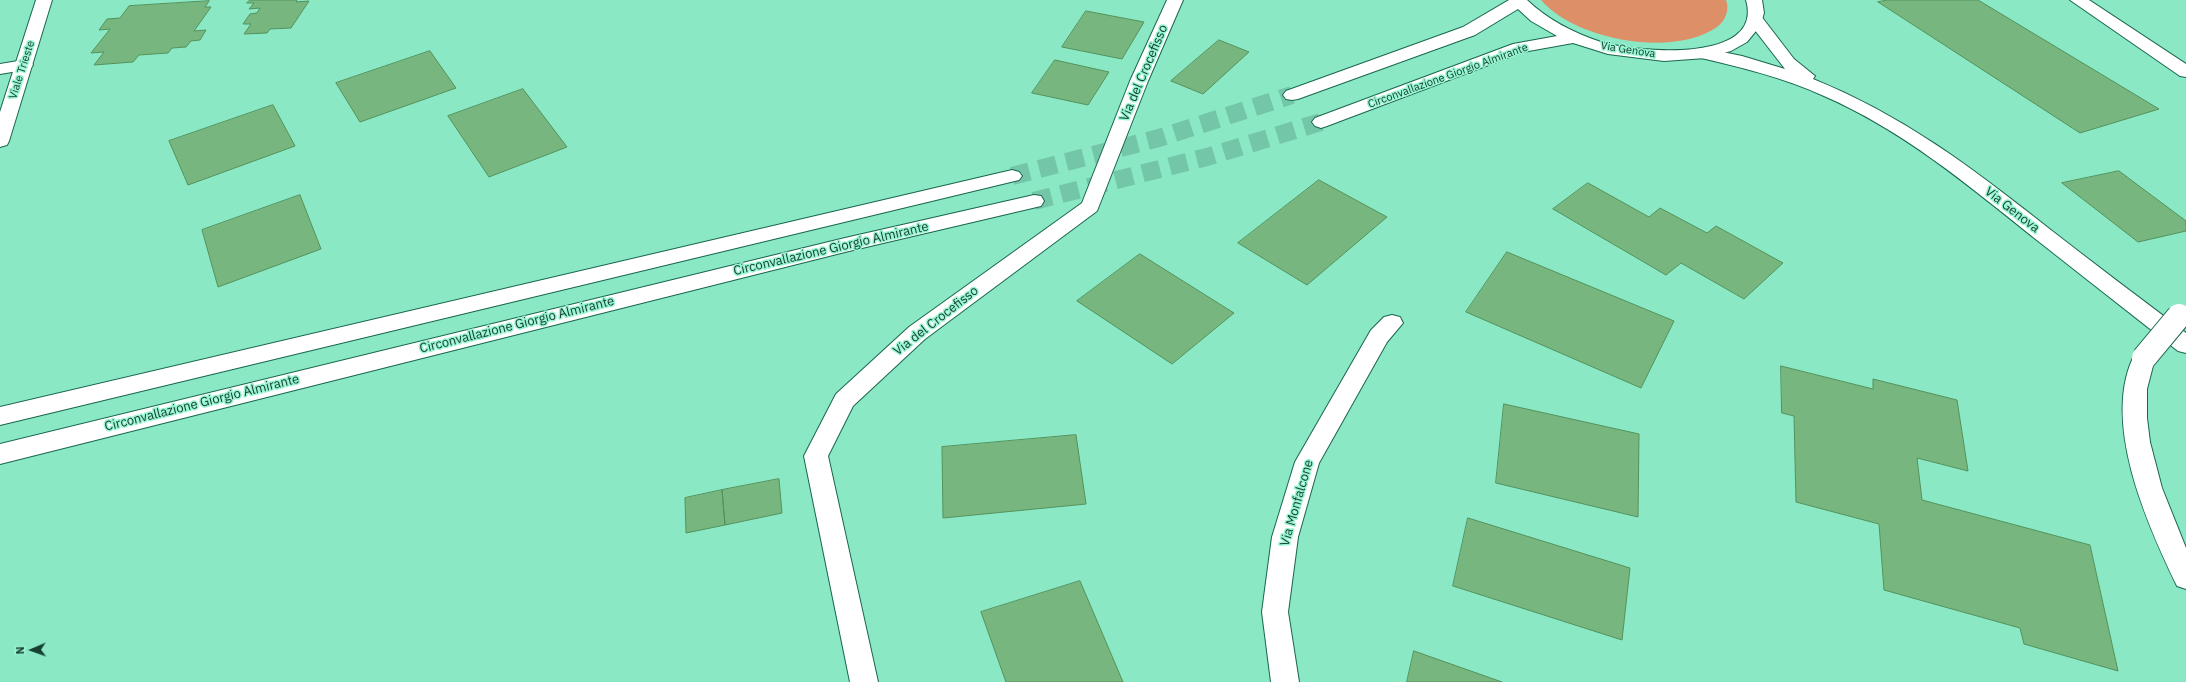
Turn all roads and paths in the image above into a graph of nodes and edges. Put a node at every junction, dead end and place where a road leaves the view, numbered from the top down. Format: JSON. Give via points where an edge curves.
{"nodes":[{"id":1,"x":44,"y":0,"type":"edge"},
{"id":2,"x":1175,"y":0,"type":"edge"},
{"id":3,"x":1518,"y":0,"type":"edge"},
{"id":4,"x":1754,"y":0,"type":"edge"},
{"id":5,"x":2078,"y":0,"type":"edge"},
{"id":6,"x":1755,"y":20,"type":"junction"},
{"id":7,"x":1576,"y":38,"type":"junction"},
{"id":8,"x":1703,"y":53,"type":"junction"},
{"id":9,"x":24,"y":65,"type":"junction"},
{"id":10,"x":0,"y":69,"type":"edge"},
{"id":11,"x":2186,"y":72,"type":"edge"},
{"id":12,"x":1828,"y":92,"type":"junction"},
{"id":13,"x":1292,"y":95,"type":"tunnel mouth"},
{"id":14,"x":1321,"y":122,"type":"tunnel mouth"},
{"id":15,"x":0,"y":141,"type":"edge"},
{"id":16,"x":1012,"y":176,"type":"tunnel mouth"},
{"id":17,"x":1034,"y":201,"type":"tunnel mouth"},
{"id":18,"x":2183,"y":313,"type":"edge"},
{"id":19,"x":1392,"y":323,"type":"dead end"},
{"id":20,"x":2186,"y":345,"type":"edge"},
{"id":21,"x":0,"y":416,"type":"edge"},
{"id":22,"x":0,"y":454,"type":"edge"},
{"id":23,"x":2186,"y":578,"type":"edge"},
{"id":24,"x":864,"y":682,"type":"edge"},
{"id":25,"x":1285,"y":682,"type":"edge"}],
"edges":[{"from":1,"to":9,"type":"main road","name":"Viale Trieste"},
{"from":2,"to":24,"type":"main road","name":"Via del Crocefisso","via":[[1139,81],[1090,206],[917,333],[844,400],[816,456]]},
{"from":3,"to":7,"type":"main road","name":"Via Genova","via":[[1542,21]]},
{"from":3,"to":13,"type":"main road","via":[[1469,31]]},
{"from":4,"to":6,"type":"main road"},
{"from":5,"to":11,"type":"main road"},
{"from":6,"to":8,"type":"main road","name":"Via Genova","via":[[1749,31],[1738,40]]},
{"from":6,"to":12,"type":"main road","name":"Via Genova","via":[[1788,63]]},
{"from":7,"to":8,"type":"main road","name":"Via Genova","via":[[1607,48],[1640,54],[1674,56]]},
{"from":7,"to":14,"type":"main road","name":"Circonvallazione Giorgio Almirante","via":[[1520,48]]},
{"from":8,"to":12,"type":"main road","name":"Via Genova","via":[[1741,59],[1775,69]]},
{"from":9,"to":10,"type":"main road"},
{"from":9,"to":15,"type":"main road","name":"Viale Trieste"},
{"from":12,"to":20,"type":"main road","name":"Via Genova","via":[[1898,127],[1945,158]]},
{"from":16,"to":21,"type":"main road"},
{"from":17,"to":22,"type":"main road","name":"Circonvallazione Giorgio Almirante","via":[[807,254]]},
{"from":18,"to":23,"type":"main road","bridge":true,"via":[[2144,358],[2135,393],[2137,446],[2155,506]]},
{"from":19,"to":25,"type":"main road","name":"Via Monfalcone","via":[[1379,336],[1307,462],[1285,537],[1275,612]]}]}
